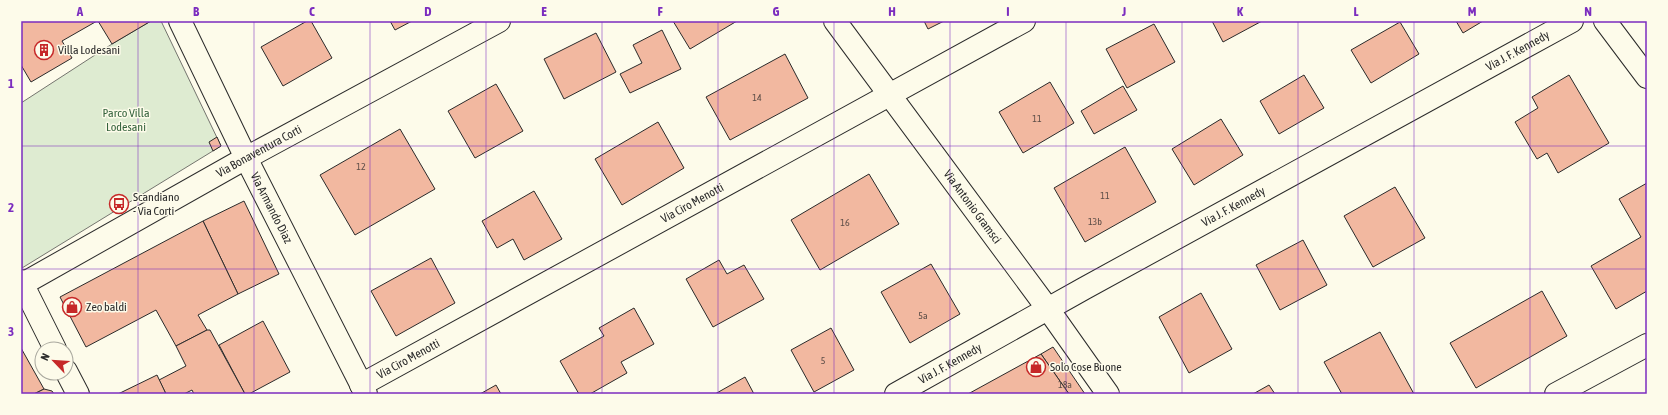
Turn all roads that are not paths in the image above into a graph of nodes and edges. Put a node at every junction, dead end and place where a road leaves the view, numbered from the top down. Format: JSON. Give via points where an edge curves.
{"nodes":[{"id":1,"x":180,"y":21,"type":"edge"},
{"id":2,"x":499,"y":21,"type":"edge"},
{"id":3,"x":835,"y":21,"type":"edge"},
{"id":4,"x":1024,"y":21,"type":"edge"},
{"id":5,"x":1572,"y":21,"type":"edge"},
{"id":6,"x":1604,"y":21,"type":"edge"},
{"id":7,"x":1647,"y":77,"type":"edge"},
{"id":8,"x":888,"y":94,"type":"junction"},
{"id":9,"x":246,"y":158,"type":"junction"},
{"id":10,"x":22,"y":284,"type":"edge"},
{"id":11,"x":1048,"y":309,"type":"junction"},
{"id":12,"x":51,"y":341,"type":"edge"},
{"id":13,"x":1647,"y":345,"type":"edge"},
{"id":14,"x":71,"y":381,"type":"edge"},
{"id":15,"x":363,"y":389,"type":"edge"},
{"id":16,"x":78,"y":394,"type":"edge"},
{"id":17,"x":896,"y":394,"type":"edge"},
{"id":18,"x":1108,"y":394,"type":"edge"},
{"id":19,"x":1556,"y":394,"type":"edge"}],
"edges":[{"from":1,"to":9,"type":"street","name":"Via Armando Diaz"},
{"from":2,"to":9,"type":"street","name":"Via Bonaventura Corti"},
{"from":3,"to":8,"type":"street","name":"Via Antonio Gramsci"},
{"from":4,"to":8,"type":"street","name":"Via Ciro Menotti"},
{"from":5,"to":11,"type":"street","name":"Via J. F. Kennedy"},
{"from":6,"to":7,"type":"street"},
{"from":8,"to":11,"type":"street","name":"Via Antonio Gramsci"},
{"from":8,"to":15,"type":"street","name":"Via Ciro Menotti"},
{"from":9,"to":10,"type":"street","name":"Via Bonaventura Corti"},
{"from":9,"to":15,"type":"street","name":"Via Armando Diaz"},
{"from":10,"to":12,"type":"street"},
{"from":11,"to":17,"type":"street","name":"Via J. F. Kennedy"},
{"from":11,"to":18,"type":"street","name":"Via Antonio Gramsci"},
{"from":13,"to":19,"type":"street"},
{"from":14,"to":16,"type":"street"}]}
